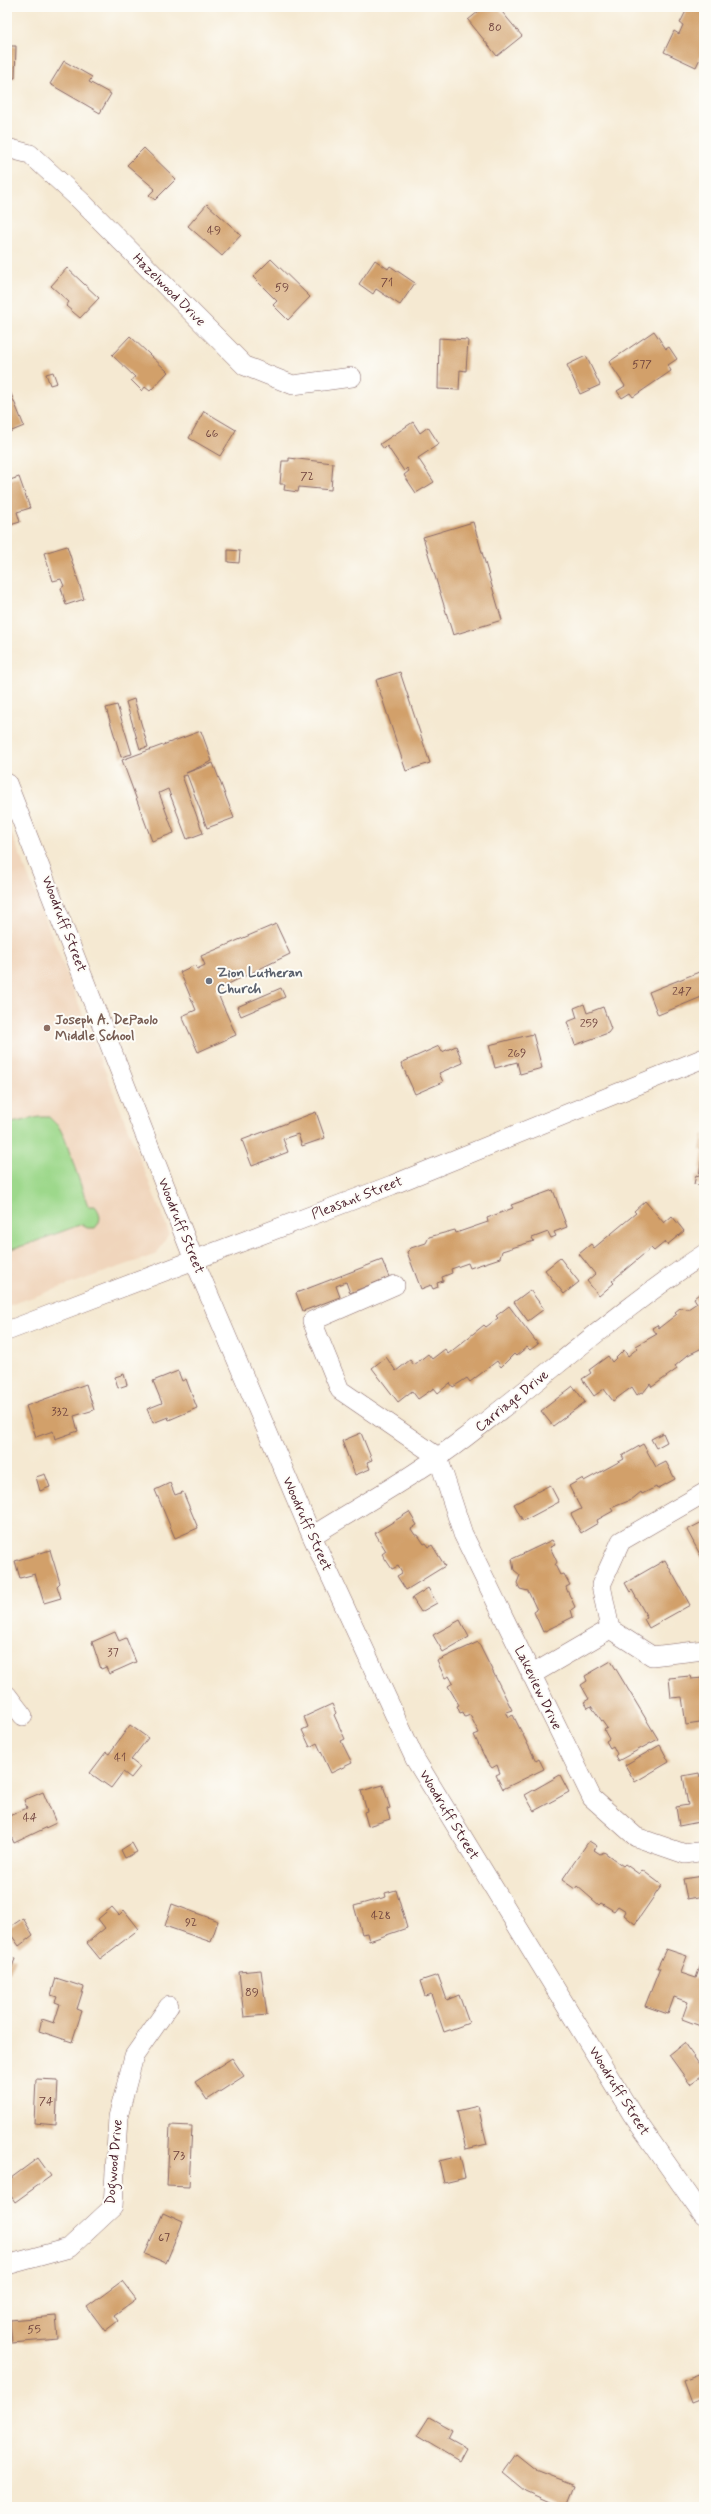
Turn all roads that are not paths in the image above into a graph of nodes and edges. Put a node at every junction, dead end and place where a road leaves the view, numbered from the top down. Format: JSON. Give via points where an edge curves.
{"nodes":[{"id":1,"x":7,"y":148,"type":"edge"},
{"id":2,"x":352,"y":377,"type":"dead end"},
{"id":3,"x":7,"y":783,"type":"edge"},
{"id":4,"x":704,"y":1058,"type":"edge"},
{"id":5,"x":704,"y":1254,"type":"edge"},
{"id":6,"x":194,"y":1260,"type":"junction"},
{"id":7,"x":395,"y":1285,"type":"dead end"},
{"id":8,"x":7,"y":1331,"type":"edge"},
{"id":9,"x":438,"y":1457,"type":"junction"},
{"id":10,"x":704,"y":1493,"type":"edge"},
{"id":11,"x":312,"y":1536,"type":"junction"},
{"id":12,"x":610,"y":1629,"type":"junction"},
{"id":13,"x":704,"y":1650,"type":"edge"},
{"id":14,"x":531,"y":1675,"type":"junction"},
{"id":15,"x":7,"y":1696,"type":"edge"},
{"id":16,"x":23,"y":1716,"type":"dead end"},
{"id":17,"x":704,"y":1850,"type":"edge"},
{"id":18,"x":169,"y":2006,"type":"dead end"},
{"id":19,"x":704,"y":2217,"type":"edge"},
{"id":20,"x":7,"y":2265,"type":"edge"}],
"edges":[{"from":1,"to":2,"type":"street","name":"Hazelwood Drive","via":[[30,154],[245,366],[292,385]]},
{"from":3,"to":6,"type":"street","name":"Woodruff Street"},
{"from":4,"to":6,"type":"street","name":"Pleasant Street","via":[[392,1185]]},
{"from":5,"to":9,"type":"street","name":"Carriage Drive","via":[[597,1332]]},
{"from":6,"to":8,"type":"street","name":"Pleasant Street"},
{"from":6,"to":11,"type":"street","name":"Woodruff Street"},
{"from":7,"to":9,"type":"street","via":[[312,1321],[340,1390]]},
{"from":9,"to":11,"type":"street","name":"Carriage Drive"},
{"from":9,"to":14,"type":"street","name":"Lakeview Drive","via":[[464,1534]]},
{"from":10,"to":12,"type":"street","via":[[621,1541],[601,1586]]},
{"from":11,"to":19,"type":"street","name":"Woodruff Street","via":[[415,1759],[632,2114]]},
{"from":12,"to":13,"type":"street","via":[[652,1656]]},
{"from":12,"to":14,"type":"street"},
{"from":14,"to":17,"type":"street","name":"Lakeview Drive","via":[[592,1798],[636,1837],[685,1854]]},
{"from":15,"to":16,"type":"street"},
{"from":18,"to":20,"type":"street","name":"Dogwood Drive","via":[[134,2056],[118,2117],[113,2207],[69,2248]]}]}
